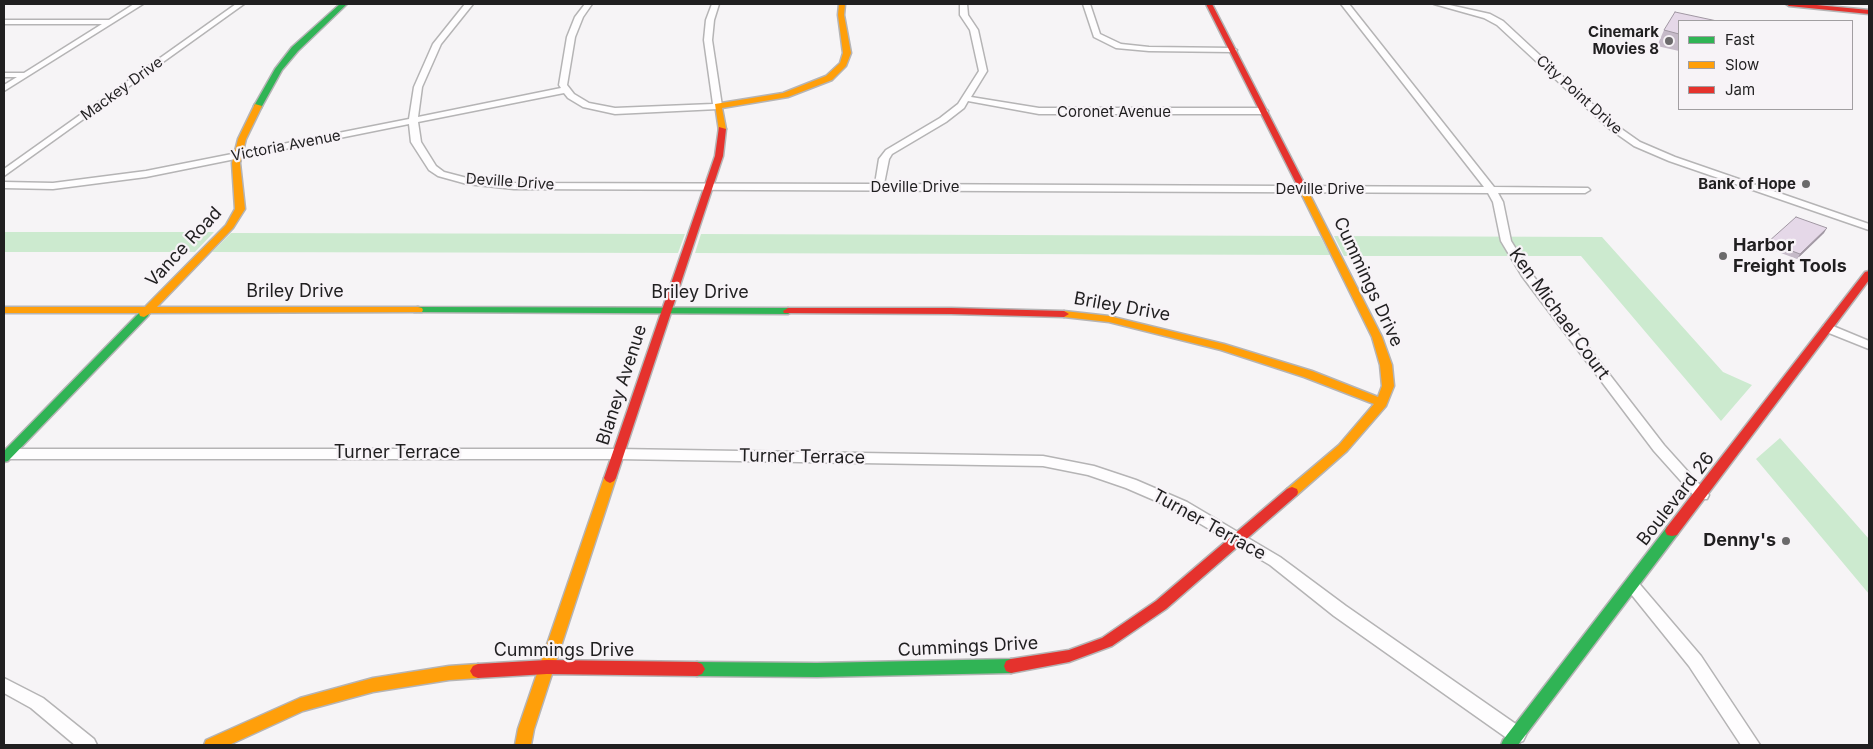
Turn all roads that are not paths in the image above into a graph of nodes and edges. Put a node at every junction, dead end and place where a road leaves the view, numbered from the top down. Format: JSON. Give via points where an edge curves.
{"nodes":[{"id":1,"x":139,"y":4,"type":"edge"},
{"id":2,"x":240,"y":4,"type":"edge"},
{"id":3,"x":344,"y":4,"type":"edge"},
{"id":4,"x":469,"y":4,"type":"edge"},
{"id":5,"x":588,"y":4,"type":"edge"},
{"id":6,"x":716,"y":4,"type":"edge"},
{"id":7,"x":842,"y":4,"type":"edge"},
{"id":8,"x":964,"y":4,"type":"edge"},
{"id":9,"x":1086,"y":4,"type":"edge"},
{"id":10,"x":1209,"y":4,"type":"edge"},
{"id":11,"x":1345,"y":4,"type":"edge"},
{"id":12,"x":1437,"y":4,"type":"edge"},
{"id":13,"x":1789,"y":4,"type":"edge"},
{"id":14,"x":1869,"y":12,"type":"edge"},
{"id":15,"x":4,"y":22,"type":"edge"},
{"id":16,"x":109,"y":22,"type":"junction"},
{"id":17,"x":1233,"y":50,"type":"junction"},
{"id":18,"x":4,"y":75,"type":"edge"},
{"id":19,"x":27,"y":75,"type":"junction"},
{"id":20,"x":4,"y":90,"type":"edge"},
{"id":21,"x":566,"y":90,"type":"junction"},
{"id":22,"x":965,"y":98,"type":"junction"},
{"id":23,"x":718,"y":106,"type":"junction"},
{"id":24,"x":1264,"y":111,"type":"junction"},
{"id":25,"x":413,"y":121,"type":"junction"},
{"id":26,"x":238,"y":156,"type":"junction"},
{"id":27,"x":4,"y":173,"type":"edge"},
{"id":28,"x":4,"y":185,"type":"edge"},
{"id":29,"x":708,"y":186,"type":"junction"},
{"id":30,"x":879,"y":187,"type":"junction"},
{"id":31,"x":1304,"y":189,"type":"junction"},
{"id":32,"x":1491,"y":189,"type":"junction"},
{"id":33,"x":1585,"y":190,"type":"dead end"},
{"id":34,"x":1869,"y":228,"type":"edge"},
{"id":35,"x":1869,"y":274,"type":"edge"},
{"id":36,"x":4,"y":310,"type":"edge"},
{"id":37,"x":150,"y":310,"type":"junction"},
{"id":38,"x":666,"y":311,"type":"junction"},
{"id":39,"x":1828,"y":328,"type":"junction"},
{"id":40,"x":1869,"y":345,"type":"edge"},
{"id":41,"x":1382,"y":402,"type":"junction"},
{"id":42,"x":618,"y":454,"type":"junction"},
{"id":43,"x":6,"y":456,"type":"edge"},
{"id":44,"x":1702,"y":495,"type":"junction"},
{"id":45,"x":1238,"y":540,"type":"junction"},
{"id":46,"x":1632,"y":585,"type":"junction"},
{"id":47,"x":547,"y":668,"type":"junction"},
{"id":48,"x":4,"y":684,"type":"edge"},
{"id":49,"x":1513,"y":740,"type":"edge"},
{"id":50,"x":88,"y":745,"type":"edge"},
{"id":51,"x":212,"y":745,"type":"edge"},
{"id":52,"x":523,"y":745,"type":"edge"},
{"id":53,"x":1751,"y":745,"type":"edge"}],
"edges":[{"from":1,"to":16,"type":"street"},
{"from":2,"to":27,"type":"street","name":"Mackey Drive"},
{"from":3,"to":26,"type":"street","name":"Vance Road","via":[[295,49],[279,70],[256,109]]},
{"from":4,"to":25,"type":"street","name":"Deville Drive","via":[[437,44],[418,87]]},
{"from":5,"to":21,"type":"street","via":[[571,38],[563,77]]},
{"from":6,"to":23,"type":"street","name":"Blaney Avenue","via":[[708,40]]},
{"from":7,"to":23,"type":"street","via":[[847,53],[843,64],[829,78],[785,95]]},
{"from":8,"to":22,"type":"street","via":[[964,15],[974,30],[983,71]]},
{"from":9,"to":17,"type":"street","via":[[1096,35],[1119,46]]},
{"from":10,"to":17,"type":"street","name":"Cummings Drive"},
{"from":11,"to":32,"type":"street","name":"Ken Michael Court"},
{"from":12,"to":34,"type":"street","name":"City Point Drive","via":[[1487,16],[1500,23],[1615,130],[1637,144]]},
{"from":13,"to":14,"type":"street"},
{"from":15,"to":16,"type":"street"},
{"from":16,"to":19,"type":"street"},
{"from":17,"to":24,"type":"street","name":"Cummings Drive"},
{"from":18,"to":19,"type":"street"},
{"from":19,"to":20,"type":"street"},
{"from":21,"to":23,"type":"street","via":[[586,105],[616,111]]},
{"from":21,"to":25,"type":"street","name":"Victoria Avenue"},
{"from":22,"to":24,"type":"street","name":"Coronet Avenue","via":[[1038,111]]},
{"from":22,"to":30,"type":"street","via":[[943,120],[889,152],[884,159]]},
{"from":23,"to":29,"type":"street","name":"Blaney Avenue","via":[[721,142]]},
{"from":24,"to":31,"type":"street","name":"Cummings Drive"},
{"from":25,"to":26,"type":"street","name":"Victoria Avenue"},
{"from":25,"to":29,"type":"street","name":"Deville Drive","via":[[416,142],[432,168],[467,181],[514,186]]},
{"from":26,"to":28,"type":"street","name":"Victoria Avenue","via":[[85,183]]},
{"from":26,"to":37,"type":"street","name":"Vance Road","via":[[240,209],[237,217]]},
{"from":29,"to":30,"type":"street","name":"Deville Drive"},
{"from":29,"to":38,"type":"street","name":"Blaney Avenue"},
{"from":30,"to":31,"type":"street","name":"Deville Drive"},
{"from":31,"to":32,"type":"street","name":"Deville Drive"},
{"from":31,"to":41,"type":"street","name":"Cummings Drive","via":[[1377,337],[1386,365],[1388,386]]},
{"from":32,"to":33,"type":"street","name":"Deville Drive"},
{"from":32,"to":44,"type":"street","name":"Ken Michael Court","via":[[1498,202],[1506,241],[1526,274],[1659,448]]},
{"from":35,"to":39,"type":"street","name":"Boulevard 26"},
{"from":36,"to":37,"type":"street","name":"Briley Drive"},
{"from":37,"to":38,"type":"street","name":"Briley Drive"},
{"from":37,"to":43,"type":"street","name":"Vance Road"},
{"from":38,"to":41,"type":"street","name":"Briley Drive","via":[[951,311],[1085,315],[1232,350]]},
{"from":38,"to":42,"type":"street","name":"Blaney Avenue"},
{"from":39,"to":40,"type":"street"},
{"from":39,"to":44,"type":"street","name":"Boulevard 26"},
{"from":41,"to":45,"type":"street","name":"Cummings Drive","via":[[1343,448]]},
{"from":42,"to":43,"type":"street","name":"Turner Terrace"},
{"from":42,"to":45,"type":"street","name":"Turner Terrace","via":[[1043,462],[1089,470],[1156,494]]},
{"from":42,"to":47,"type":"street","name":"Blaney Avenue"},
{"from":44,"to":46,"type":"street","name":"Boulevard 26"},
{"from":45,"to":47,"type":"street","name":"Cummings Drive","via":[[1124,632],[1069,656],[1026,665],[818,670]]},
{"from":45,"to":49,"type":"street","name":"Turner Terrace","via":[[1274,562]]},
{"from":46,"to":49,"type":"street","name":"Boulevard 26"},
{"from":46,"to":53,"type":"street","via":[[1695,661]]},
{"from":47,"to":51,"type":"street","name":"Cummings Drive","via":[[449,673],[373,684],[300,705]]},
{"from":47,"to":52,"type":"street","name":"Blaney Avenue"},
{"from":48,"to":50,"type":"street","via":[[37,703]]}]}
